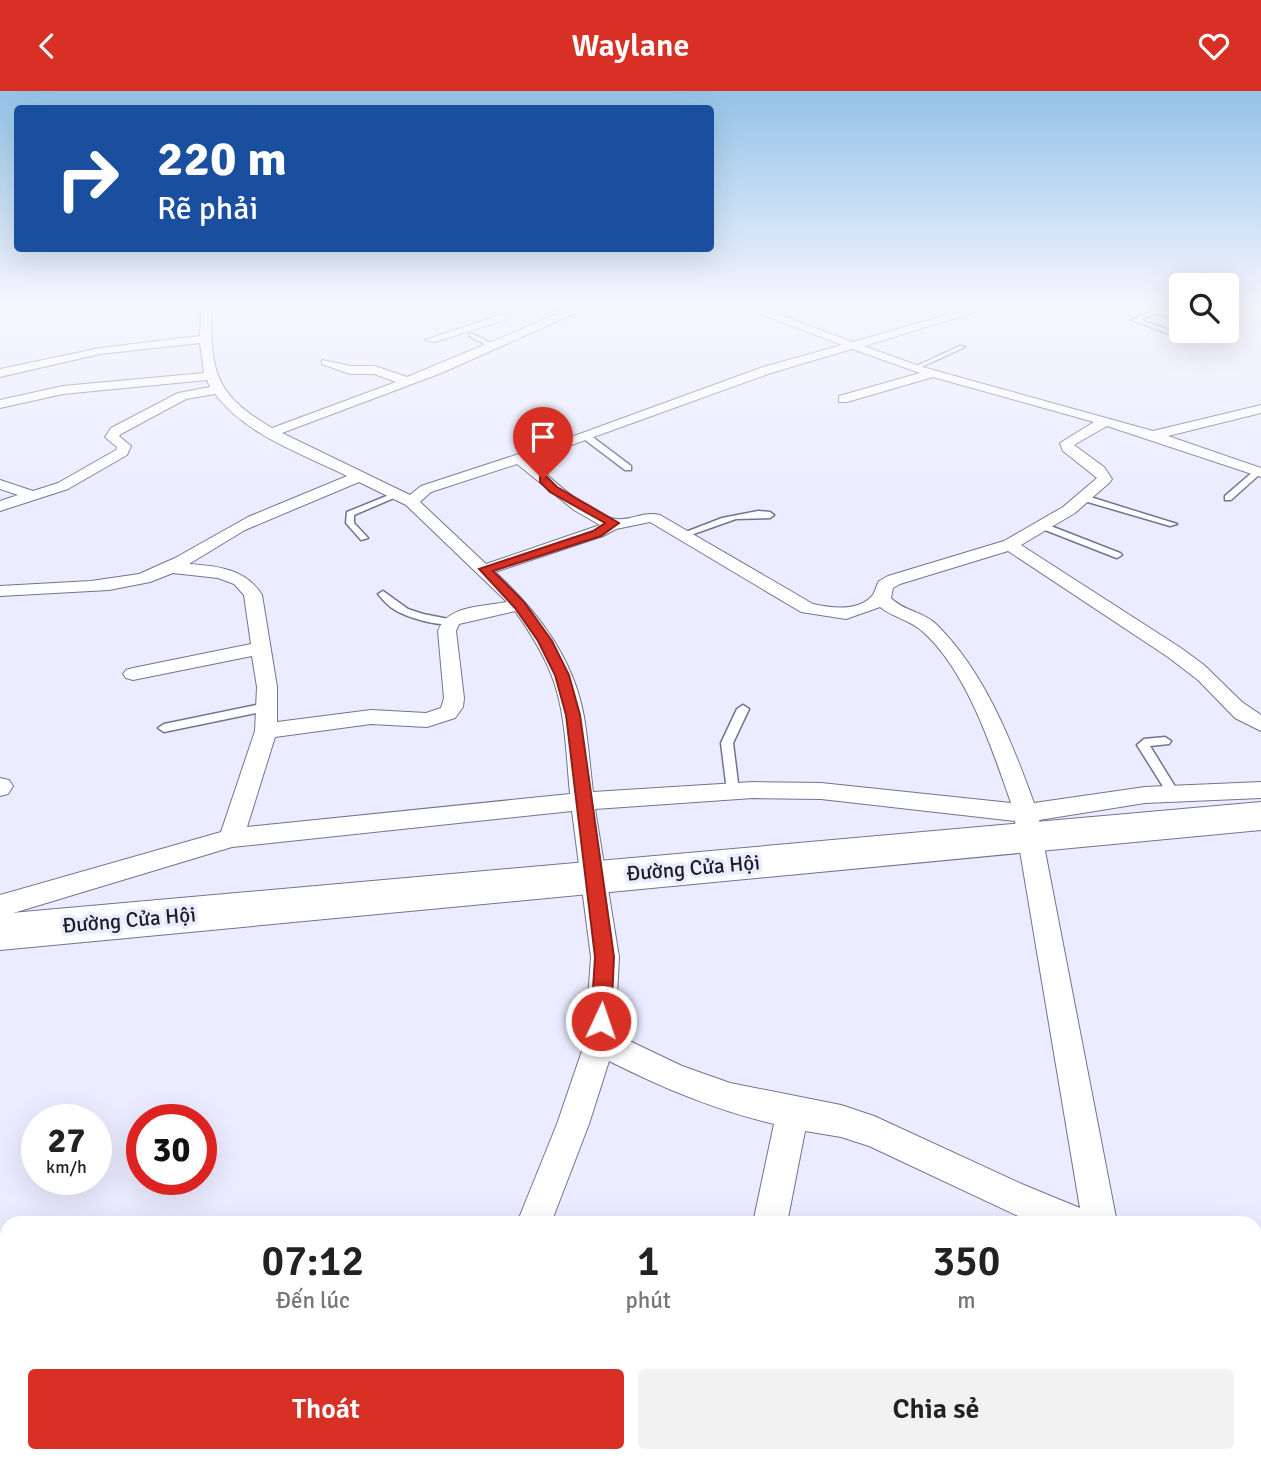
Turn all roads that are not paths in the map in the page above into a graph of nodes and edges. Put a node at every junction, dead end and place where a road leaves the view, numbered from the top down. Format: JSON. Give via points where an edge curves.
{"nodes":[{"id":1,"x":164,"y":370,"type":"edge"},
{"id":2,"x":212,"y":370,"type":"edge"},
{"id":3,"x":350,"y":370,"type":"edge"},
{"id":4,"x":436,"y":370,"type":"edge"},
{"id":5,"x":770,"y":370,"type":"edge"},
{"id":6,"x":922,"y":370,"type":"edge"},
{"id":7,"x":933,"y":373,"type":"junction"},
{"id":8,"x":408,"y":381,"type":"junction"},
{"id":9,"x":163,"y":382,"type":"junction"},
{"id":10,"x":215,"y":383,"type":"junction"},
{"id":11,"x":843,"y":399,"type":"dead end"},
{"id":12,"x":0,"y":404,"type":"edge"},
{"id":13,"x":1261,"y":409,"type":"edge"},
{"id":14,"x":1104,"y":422,"type":"junction"},
{"id":15,"x":271,"y":433,"type":"junction"},
{"id":16,"x":1153,"y":435,"type":"junction"},
{"id":17,"x":587,"y":437,"type":"junction"},
{"id":18,"x":520,"y":459,"type":"junction"},
{"id":19,"x":628,"y":468,"type":"dead end"},
{"id":20,"x":1260,"y":472,"type":"edge"},
{"id":21,"x":358,"y":477,"type":"junction"},
{"id":22,"x":0,"y":484,"type":"edge"},
{"id":23,"x":34,"y":496,"type":"junction"},
{"id":24,"x":404,"y":498,"type":"junction"},
{"id":25,"x":1084,"y":498,"type":"junction"},
{"id":26,"x":1228,"y":498,"type":"dead end"},
{"id":27,"x":0,"y":506,"type":"edge"},
{"id":28,"x":770,"y":515,"type":"dead end"},
{"id":29,"x":613,"y":523,"type":"junction"},
{"id":30,"x":1173,"y":524,"type":"dead end"},
{"id":31,"x":1043,"y":526,"type":"junction"},
{"id":32,"x":682,"y":535,"type":"junction"},
{"id":33,"x":364,"y":538,"type":"dead end"},
{"id":34,"x":1010,"y":545,"type":"junction"},
{"id":35,"x":1117,"y":555,"type":"dead end"},
{"id":36,"x":175,"y":568,"type":"junction"},
{"id":37,"x":485,"y":569,"type":"junction"},
{"id":38,"x":0,"y":591,"type":"edge"},
{"id":39,"x":383,"y":594,"type":"dead end"},
{"id":40,"x":882,"y":598,"type":"junction"},
{"id":41,"x":520,"y":605,"type":"junction"},
{"id":42,"x":450,"y":622,"type":"junction"},
{"id":43,"x":261,"y":648,"type":"junction"},
{"id":44,"x":133,"y":674,"type":"dead end"},
{"id":45,"x":266,"y":707,"type":"junction"},
{"id":46,"x":743,"y":709,"type":"dead end"},
{"id":47,"x":1261,"y":725,"type":"edge"},
{"id":48,"x":164,"y":727,"type":"dead end"},
{"id":49,"x":266,"y":731,"type":"junction"},
{"id":50,"x":1165,"y":741,"type":"dead end"},
{"id":51,"x":733,"y":790,"type":"junction"},
{"id":52,"x":1261,"y":790,"type":"edge"},
{"id":53,"x":1173,"y":793,"type":"junction"},
{"id":54,"x":582,"y":801,"type":"junction"},
{"id":55,"x":1261,"y":816,"type":"edge"},
{"id":56,"x":1029,"y":825,"type":"junction"},
{"id":57,"x":232,"y":838,"type":"junction"},
{"id":58,"x":594,"y":877,"type":"junction"},
{"id":59,"x":0,"y":906,"type":"edge"},
{"id":60,"x":0,"y":932,"type":"edge"},
{"id":61,"x":600,"y":1042,"type":"junction"},
{"id":62,"x":792,"y":1113,"type":"junction"},
{"id":63,"x":537,"y":1216,"type":"edge"},
{"id":64,"x":771,"y":1216,"type":"edge"},
{"id":65,"x":1062,"y":1216,"type":"edge"},
{"id":66,"x":1077,"y":1216,"type":"edge"}],
"edges":[{"from":1,"to":9,"type":"street"},
{"from":2,"to":10,"type":"street"},
{"from":3,"to":8,"type":"street","via":[[375,370]]},
{"from":4,"to":8,"type":"street"},
{"from":5,"to":17,"type":"street"},
{"from":6,"to":7,"type":"street"},
{"from":7,"to":11,"type":"street"},
{"from":7,"to":14,"type":"street"},
{"from":8,"to":15,"type":"street"},
{"from":9,"to":10,"type":"street"},
{"from":9,"to":12,"type":"street","via":[[63,390]]},
{"from":10,"to":15,"type":"street","via":[[251,421]]},
{"from":10,"to":23,"type":"street","via":[[120,429],[112,437],[124,446],[122,452],[77,479]]},
{"from":13,"to":16,"type":"street"},
{"from":14,"to":16,"type":"street"},
{"from":14,"to":25,"type":"street","via":[[1067,443],[1105,479]]},
{"from":15,"to":21,"type":"street"},
{"from":16,"to":20,"type":"street"},
{"from":17,"to":18,"type":"street"},
{"from":17,"to":19,"type":"lane"},
{"from":18,"to":24,"type":"street"},
{"from":18,"to":29,"type":"street","via":[[554,490]]},
{"from":20,"to":26,"type":"lane"},
{"from":21,"to":24,"type":"street"},
{"from":21,"to":36,"type":"street","via":[[242,526]]},
{"from":22,"to":23,"type":"street"},
{"from":23,"to":27,"type":"street"},
{"from":24,"to":33,"type":"lane","via":[[350,514],[350,523]]},
{"from":24,"to":37,"type":"street"},
{"from":25,"to":30,"type":"lane"},
{"from":25,"to":31,"type":"street"},
{"from":28,"to":32,"type":"lane","via":[[736,516]]},
{"from":29,"to":32,"type":"street","via":[[649,517]]},
{"from":29,"to":37,"type":"street","via":[[597,533]]},
{"from":31,"to":34,"type":"street"},
{"from":31,"to":35,"type":"lane"},
{"from":32,"to":40,"type":"street","via":[[807,608],[853,613]]},
{"from":34,"to":40,"type":"street","via":[[894,580],[885,585]]},
{"from":34,"to":47,"type":"street","via":[[1197,669],[1241,714]]},
{"from":36,"to":38,"type":"street","via":[[113,585]]},
{"from":36,"to":43,"type":"street","via":[[244,582],[252,591]]},
{"from":37,"to":41,"type":"street"},
{"from":39,"to":42,"type":"lane","via":[[401,611]]},
{"from":40,"to":56,"type":"street","via":[[926,625],[955,654],[1000,740]]},
{"from":41,"to":42,"type":"street"},
{"from":41,"to":54,"type":"street","via":[[562,675],[573,715]]},
{"from":42,"to":49,"type":"street","via":[[454,698],[448,713],[427,720],[371,717]]},
{"from":43,"to":44,"type":"street"},
{"from":43,"to":45,"type":"street"},
{"from":45,"to":48,"type":"lane"},
{"from":45,"to":49,"type":"street"},
{"from":46,"to":51,"type":"lane","via":[[727,743]]},
{"from":49,"to":57,"type":"street"},
{"from":50,"to":53,"type":"lane","via":[[1143,745]]},
{"from":51,"to":54,"type":"street"},
{"from":51,"to":56,"type":"street","via":[[821,791]]},
{"from":52,"to":53,"type":"street"},
{"from":53,"to":56,"type":"street"},
{"from":54,"to":57,"type":"street"},
{"from":54,"to":58,"type":"street"},
{"from":55,"to":56,"type":"main road","name":"Đường Cửa Hội"},
{"from":56,"to":58,"type":"main road","name":"Đường Cửa Hội"},
{"from":56,"to":66,"type":"street"},
{"from":57,"to":59,"type":"street"},
{"from":58,"to":60,"type":"main road","name":"Đường Cửa Hội"},
{"from":58,"to":61,"type":"street","via":[[605,957]]},
{"from":61,"to":62,"type":"street","via":[[675,1078]]},
{"from":61,"to":63,"type":"street"},
{"from":62,"to":64,"type":"street"},
{"from":62,"to":65,"type":"street","via":[[874,1132]]}]}
